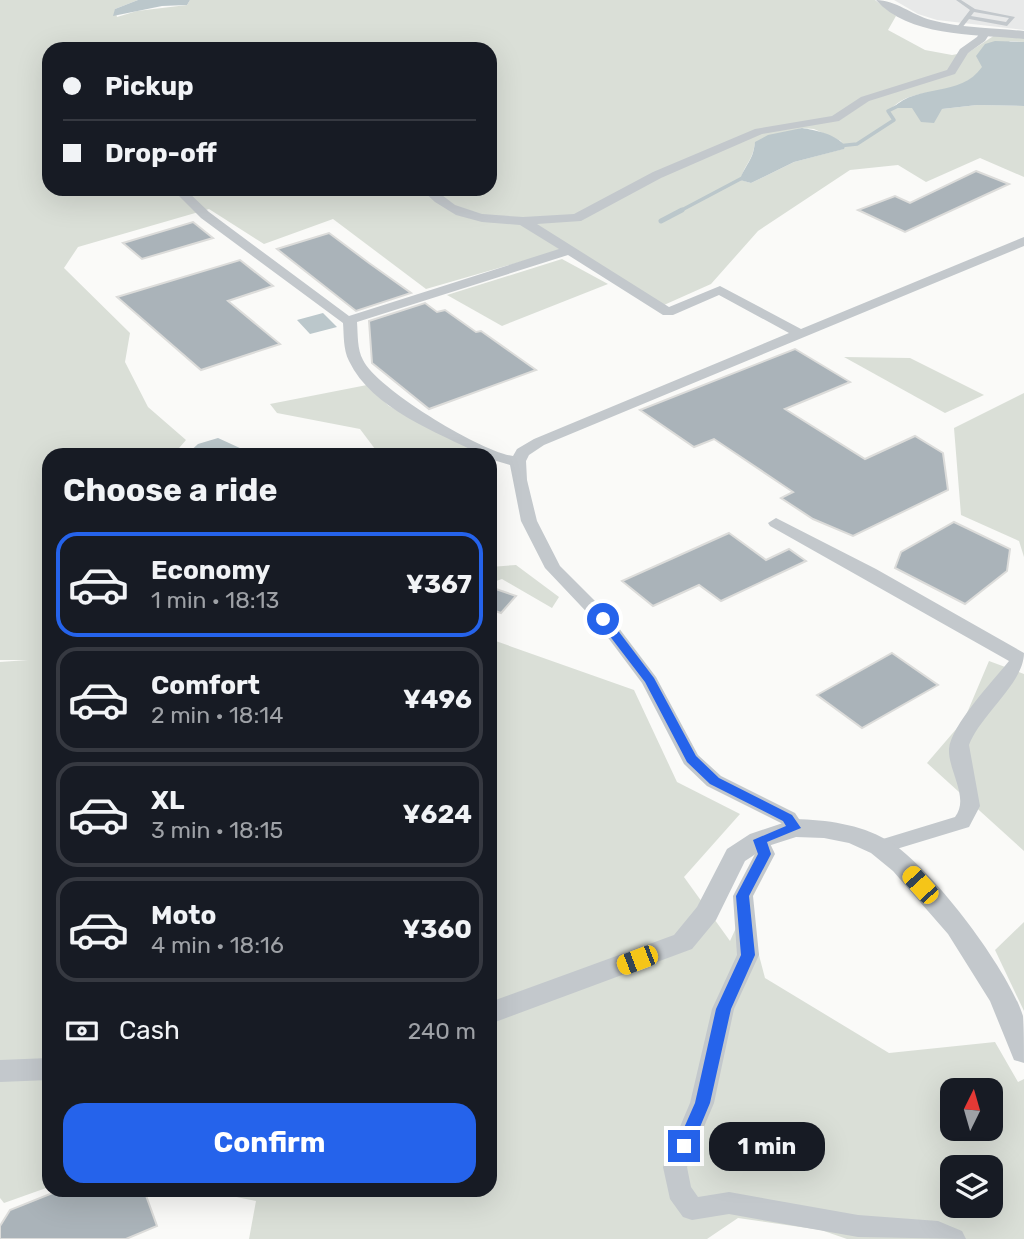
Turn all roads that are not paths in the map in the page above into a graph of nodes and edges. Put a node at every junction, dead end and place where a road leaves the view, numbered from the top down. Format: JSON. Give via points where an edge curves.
{"nodes":[{"id":1,"x":882,"y":0,"type":"edge"},
{"id":2,"x":958,"y":0,"type":"edge"},
{"id":3,"x":973,"y":10,"type":"junction"},
{"id":4,"x":968,"y":17,"type":"junction"},
{"id":5,"x":959,"y":28,"type":"junction"},
{"id":6,"x":987,"y":30,"type":"junction"},
{"id":7,"x":1024,"y":35,"type":"edge"},
{"id":8,"x":185,"y":196,"type":"edge"},
{"id":9,"x":435,"y":196,"type":"edge"},
{"id":10,"x":523,"y":221,"type":"junction"},
{"id":11,"x":1024,"y":241,"type":"edge"},
{"id":12,"x":566,"y":251,"type":"junction"},
{"id":13,"x":350,"y":320,"type":"junction"},
{"id":14,"x":800,"y":334,"type":"junction"},
{"id":15,"x":481,"y":448,"type":"edge"},
{"id":16,"x":497,"y":456,"type":"edge"},
{"id":17,"x":518,"y":461,"type":"junction"},
{"id":18,"x":776,"y":523,"type":"dead end"},
{"id":19,"x":1022,"y":659,"type":"edge"},
{"id":20,"x":795,"y":828,"type":"junction"},
{"id":21,"x":759,"y":840,"type":"junction"},
{"id":22,"x":880,"y":847,"type":"junction"},
{"id":23,"x":497,"y":1010,"type":"edge"},
{"id":24,"x":1024,"y":1052,"type":"edge"},
{"id":25,"x":42,"y":1069,"type":"edge"},
{"id":26,"x":0,"y":1071,"type":"edge"},
{"id":27,"x":953,"y":1239,"type":"edge"}],
"edges":[{"from":1,"to":5,"type":"street","via":[[913,18]]},
{"from":2,"to":3,"type":"lane"},
{"from":3,"to":4,"type":"lane"},
{"from":3,"to":4,"type":"lane","via":[[1012,17],[1007,24]]},
{"from":4,"to":5,"type":"lane"},
{"from":5,"to":6,"type":"street"},
{"from":6,"to":7,"type":"street"},
{"from":6,"to":10,"type":"street","via":[[964,51],[951,72],[934,79],[865,99],[835,119],[759,131],[657,175],[577,218]]},
{"from":8,"to":13,"type":"street"},
{"from":9,"to":10,"type":"street","via":[[449,209],[473,218]]},
{"from":10,"to":12,"type":"street"},
{"from":11,"to":14,"type":"street"},
{"from":12,"to":13,"type":"street"},
{"from":12,"to":14,"type":"street","via":[[668,312],[720,290]]},
{"from":13,"to":15,"type":"street","via":[[353,355],[369,380],[402,406]]},
{"from":14,"to":17,"type":"street","via":[[539,442],[522,452]]},
{"from":16,"to":17,"type":"street"},
{"from":17,"to":20,"type":"street","via":[[529,521],[553,568],[603,619],[650,681],[691,759],[715,781],[788,818]]},
{"from":18,"to":19,"type":"street"},
{"from":19,"to":22,"type":"street","via":[[959,742],[970,816]]},
{"from":20,"to":21,"type":"street"},
{"from":20,"to":22,"type":"street","via":[[854,835]]},
{"from":21,"to":23,"type":"street","via":[[736,855],[707,913],[683,942]]},
{"from":21,"to":27,"type":"street","via":[[765,854],[743,896],[748,955],[723,1009],[702,1103],[675,1167],[678,1191],[692,1209],[729,1203],[858,1226],[939,1231]]},
{"from":22,"to":24,"type":"street","via":[[957,927],[1002,997]]},
{"from":25,"to":26,"type":"street"}]}
